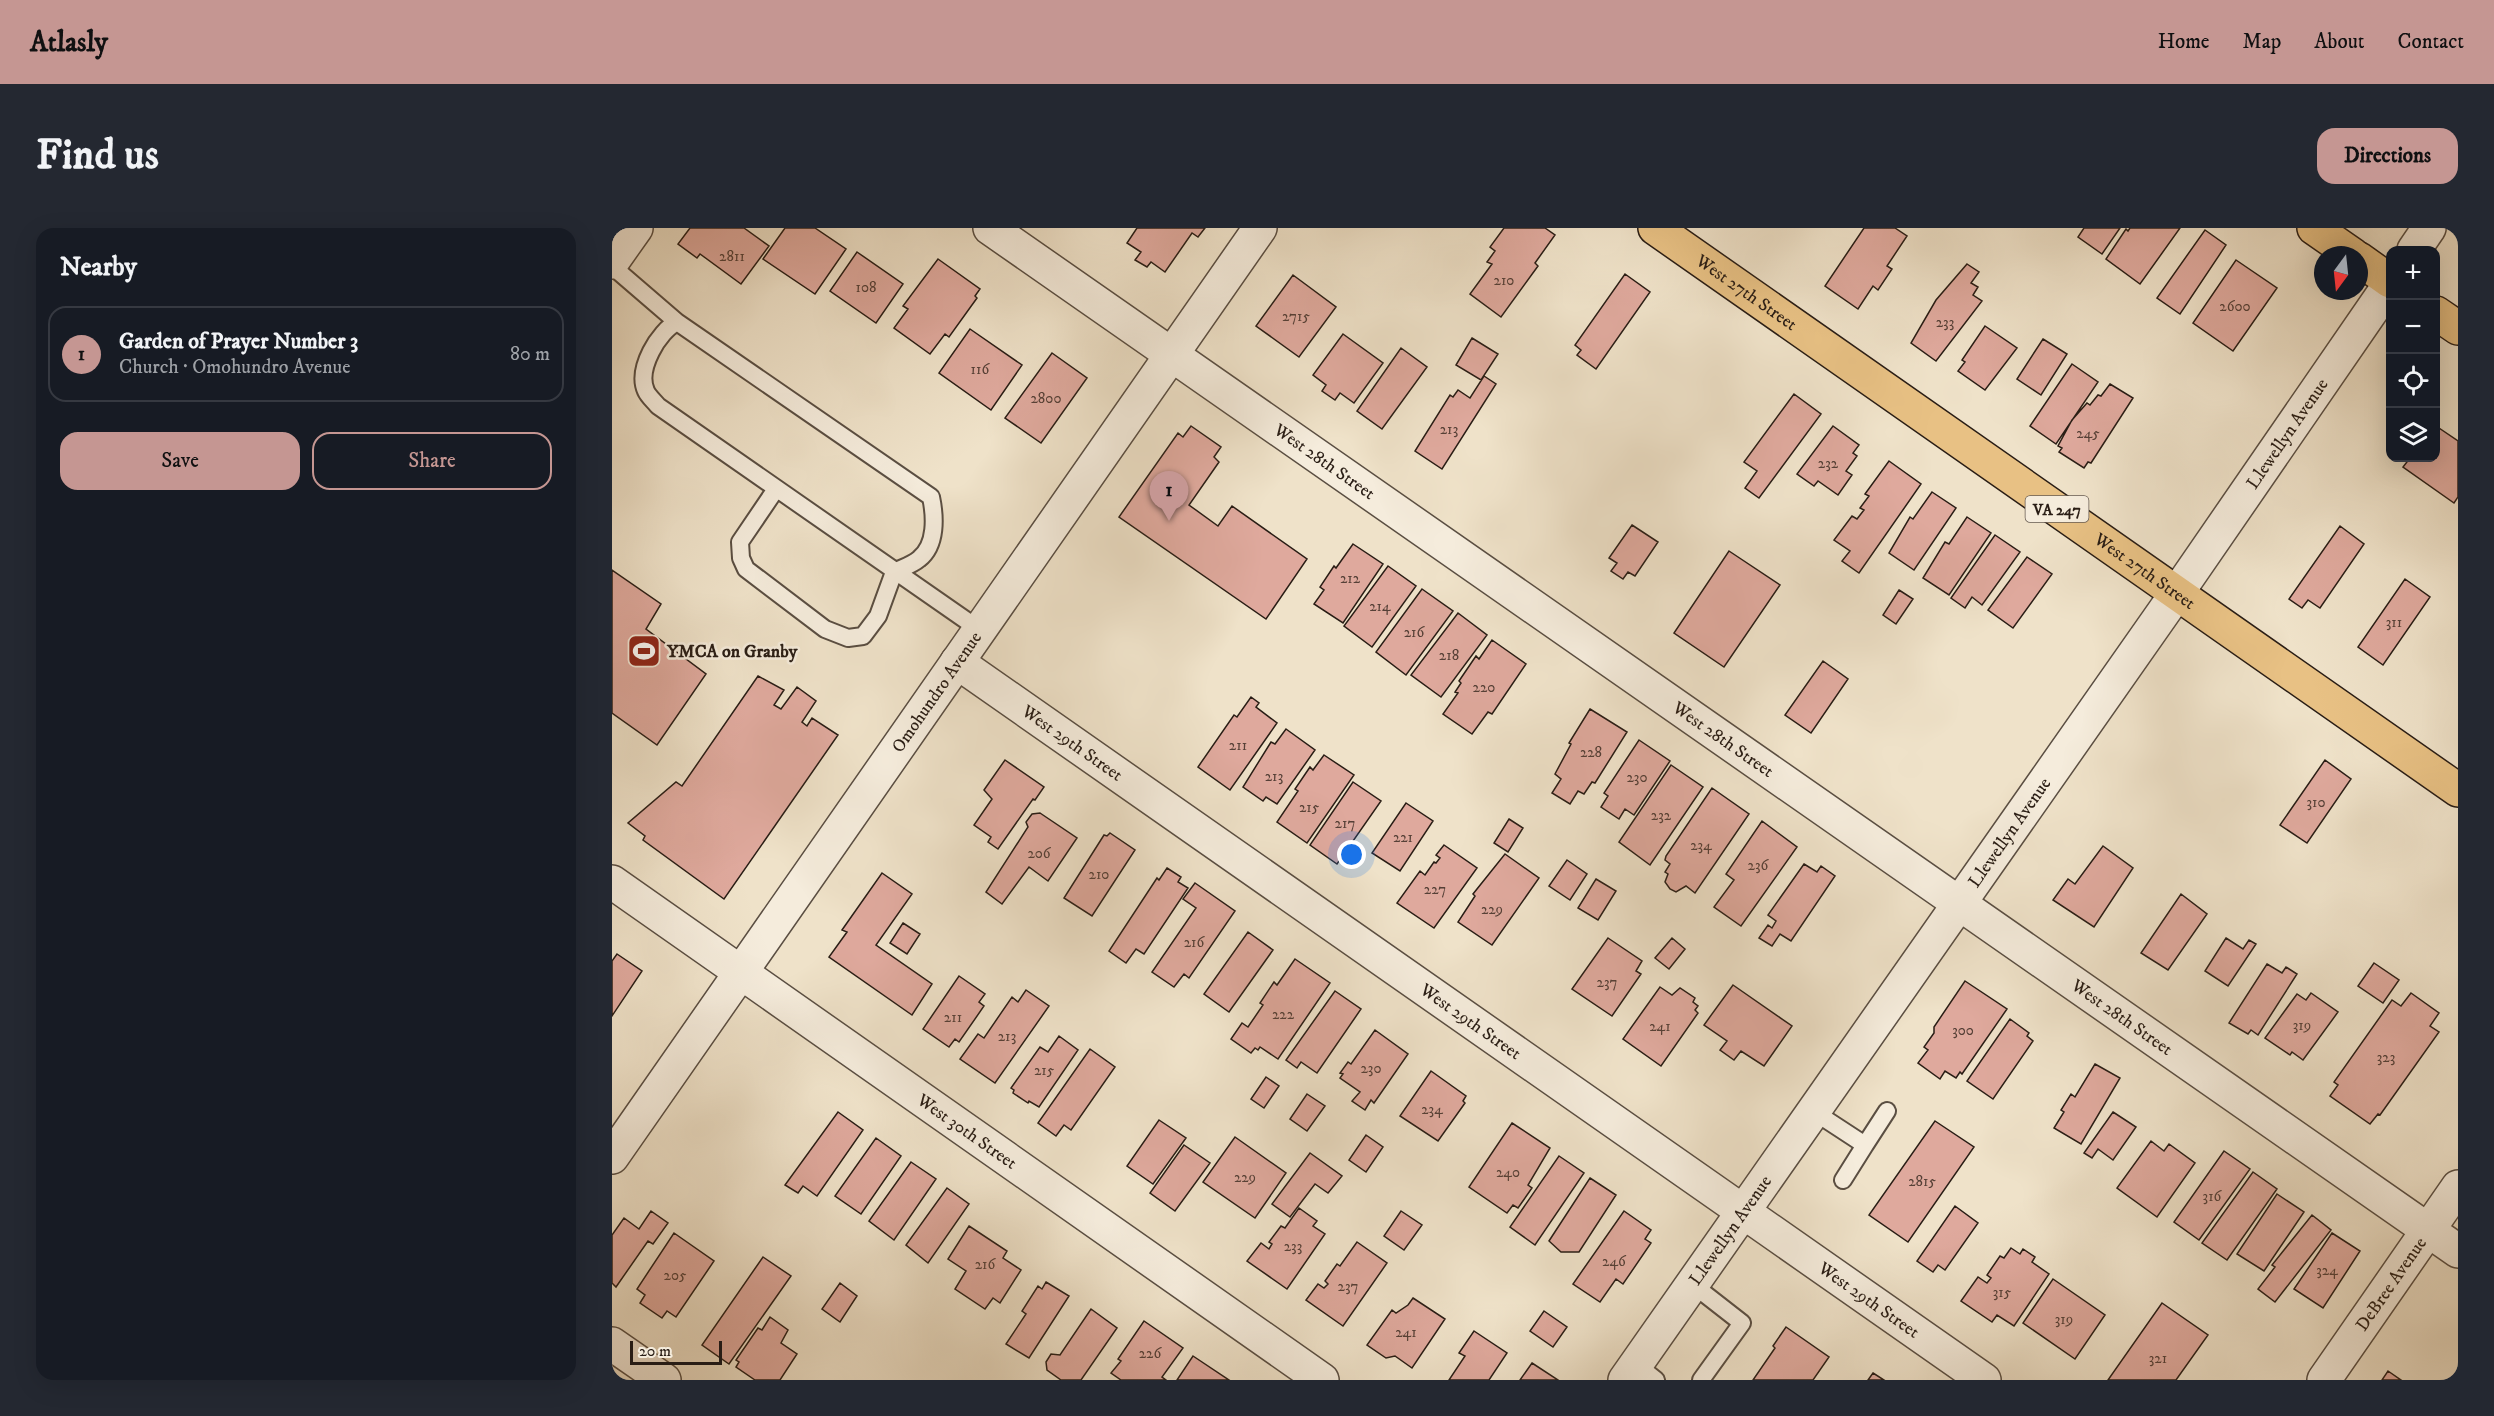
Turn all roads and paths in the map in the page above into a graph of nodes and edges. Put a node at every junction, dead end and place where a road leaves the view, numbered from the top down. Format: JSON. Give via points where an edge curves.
{"nodes":[{"id":1,"x":636,"y":228,"type":"edge"},
{"id":2,"x":990,"y":228,"type":"edge"},
{"id":3,"x":1260,"y":228,"type":"edge"},
{"id":4,"x":1655,"y":228,"type":"edge"},
{"id":5,"x":2314,"y":228,"type":"edge"},
{"id":6,"x":2429,"y":228,"type":"edge"},
{"id":7,"x":2340,"y":246,"type":"edge"},
{"id":8,"x":2417,"y":246,"type":"edge"},
{"id":9,"x":612,"y":264,"type":"edge"},
{"id":10,"x":2368,"y":266,"type":"edge"},
{"id":11,"x":2386,"y":279,"type":"edge"},
{"id":12,"x":2386,"y":290,"type":"edge"},
{"id":13,"x":2440,"y":316,"type":"edge"},
{"id":14,"x":677,"y":322,"type":"junction"},
{"id":15,"x":2458,"y":328,"type":"edge"},
{"id":16,"x":1172,"y":356,"type":"junction"},
{"id":17,"x":776,"y":489,"type":"junction"},
{"id":18,"x":894,"y":572,"type":"junction"},
{"id":19,"x":2177,"y":593,"type":"junction"},
{"id":20,"x":980,"y":630,"type":"junction"},
{"id":21,"x":957,"y":662,"type":"junction"},
{"id":22,"x":2458,"y":790,"type":"edge"},
{"id":23,"x":612,"y":882,"type":"edge"},
{"id":24,"x":1959,"y":902,"type":"junction"},
{"id":25,"x":742,"y":973,"type":"junction"},
{"id":26,"x":1813,"y":1111,"type":"junction"},
{"id":27,"x":1887,"y":1111,"type":"dead end"},
{"id":28,"x":1865,"y":1145,"type":"junction"},
{"id":29,"x":612,"y":1157,"type":"edge"},
{"id":30,"x":1843,"y":1180,"type":"dead end"},
{"id":31,"x":2458,"y":1187,"type":"edge"},
{"id":32,"x":1744,"y":1211,"type":"junction"},
{"id":33,"x":2429,"y":1230,"type":"junction"},
{"id":34,"x":2458,"y":1251,"type":"edge"},
{"id":35,"x":1692,"y":1284,"type":"junction"},
{"id":36,"x":612,"y":1344,"type":"edge"},
{"id":37,"x":1639,"y":1375,"type":"edge"},
{"id":38,"x":664,"y":1380,"type":"edge"},
{"id":39,"x":1322,"y":1380,"type":"edge"},
{"id":40,"x":1701,"y":1380,"type":"edge"},
{"id":41,"x":1984,"y":1380,"type":"edge"},
{"id":42,"x":2324,"y":1380,"type":"edge"}],
"edges":[{"from":1,"to":9,"type":"street"},
{"from":2,"to":16,"type":"street","name":"West 28th Street"},
{"from":3,"to":16,"type":"street","name":"Omohundro Avenue"},
{"from":4,"to":19,"type":"main road","name":"West 27th Street","number":"VA 247"},
{"from":5,"to":7,"type":"main road"},
{"from":6,"to":8,"type":"street"},
{"from":9,"to":14,"type":"lane"},
{"from":10,"to":11,"type":"main road"},
{"from":12,"to":19,"type":"street","name":"Llewellyn Avenue"},
{"from":13,"to":15,"type":"main road"},
{"from":14,"to":17,"type":"lane","via":[[667,327],[652,347],[645,390],[658,406]]},
{"from":14,"to":18,"type":"lane","via":[[931,497],[935,514],[928,548],[919,559]]},
{"from":16,"to":20,"type":"street","name":"Omohundro Avenue"},
{"from":16,"to":24,"type":"street","name":"West 28th Street"},
{"from":17,"to":18,"type":"lane"},
{"from":17,"to":18,"type":"lane","via":[[740,542],[741,558],[746,569],[825,629],[848,638],[863,636],[878,616]]},
{"from":18,"to":20,"type":"lane"},
{"from":19,"to":22,"type":"main road","name":"West 27th Street","number":"VA 247"},
{"from":19,"to":24,"type":"street","name":"Llewellyn Avenue"},
{"from":20,"to":21,"type":"street","name":"Omohundro Avenue"},
{"from":21,"to":25,"type":"street","name":"Omohundro Avenue"},
{"from":21,"to":32,"type":"street","name":"West 29th Street"},
{"from":23,"to":25,"type":"street","name":"West 30th Street"},
{"from":24,"to":26,"type":"street","name":"Llewellyn Avenue"},
{"from":24,"to":33,"type":"street","name":"West 28th Street"},
{"from":25,"to":29,"type":"street","name":"Omohundro Avenue"},
{"from":25,"to":39,"type":"street","name":"West 30th Street"},
{"from":26,"to":28,"type":"lane"},
{"from":26,"to":32,"type":"street","name":"Llewellyn Avenue"},
{"from":27,"to":28,"type":"lane"},
{"from":28,"to":30,"type":"lane"},
{"from":31,"to":33,"type":"street","name":"DeBree Avenue"},
{"from":32,"to":35,"type":"street","name":"Llewellyn Avenue"},
{"from":32,"to":41,"type":"street","name":"West 29th Street"},
{"from":33,"to":34,"type":"street","name":"West 28th Street"},
{"from":33,"to":42,"type":"street","name":"DeBree Avenue"},
{"from":35,"to":37,"type":"street","name":"Llewellyn Avenue"},
{"from":35,"to":40,"type":"lane","via":[[1743,1323]]},
{"from":36,"to":38,"type":"street"}]}
